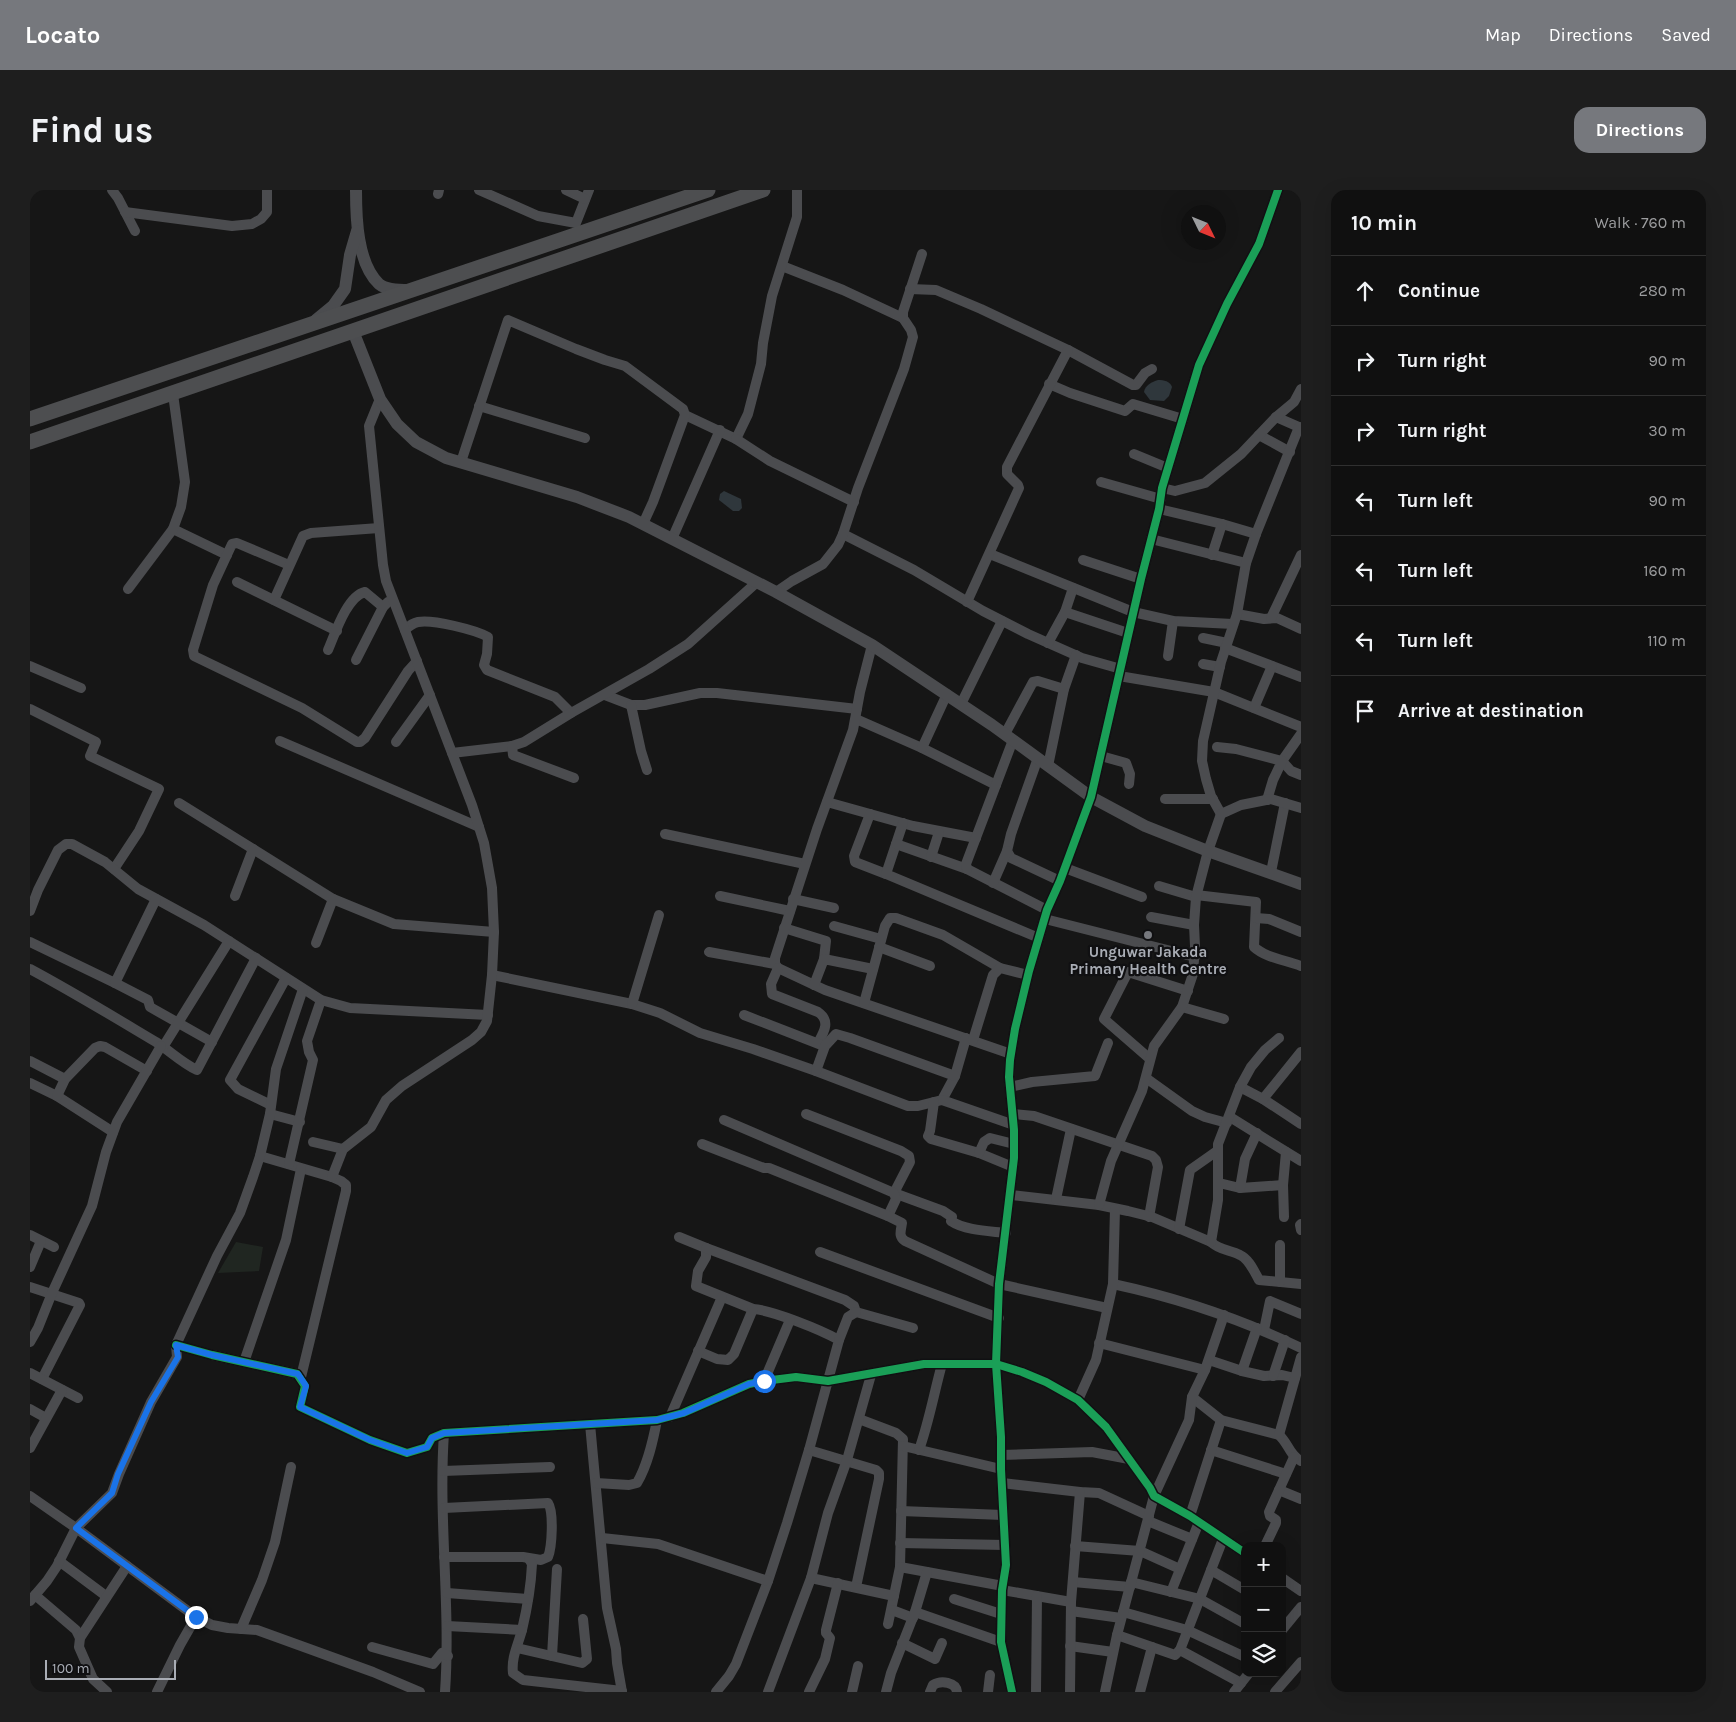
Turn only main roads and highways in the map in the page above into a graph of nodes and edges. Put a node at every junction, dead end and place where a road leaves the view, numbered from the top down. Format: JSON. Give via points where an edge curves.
{"nodes":[{"id":1,"x":708,"y":190,"type":"edge"},
{"id":2,"x":763,"y":190,"type":"edge"},
{"id":3,"x":30,"y":419,"type":"edge"},
{"id":4,"x":30,"y":442,"type":"edge"}],
"edges":[{"from":1,"to":3,"type":"main road"},
{"from":2,"to":4,"type":"main road"}]}
